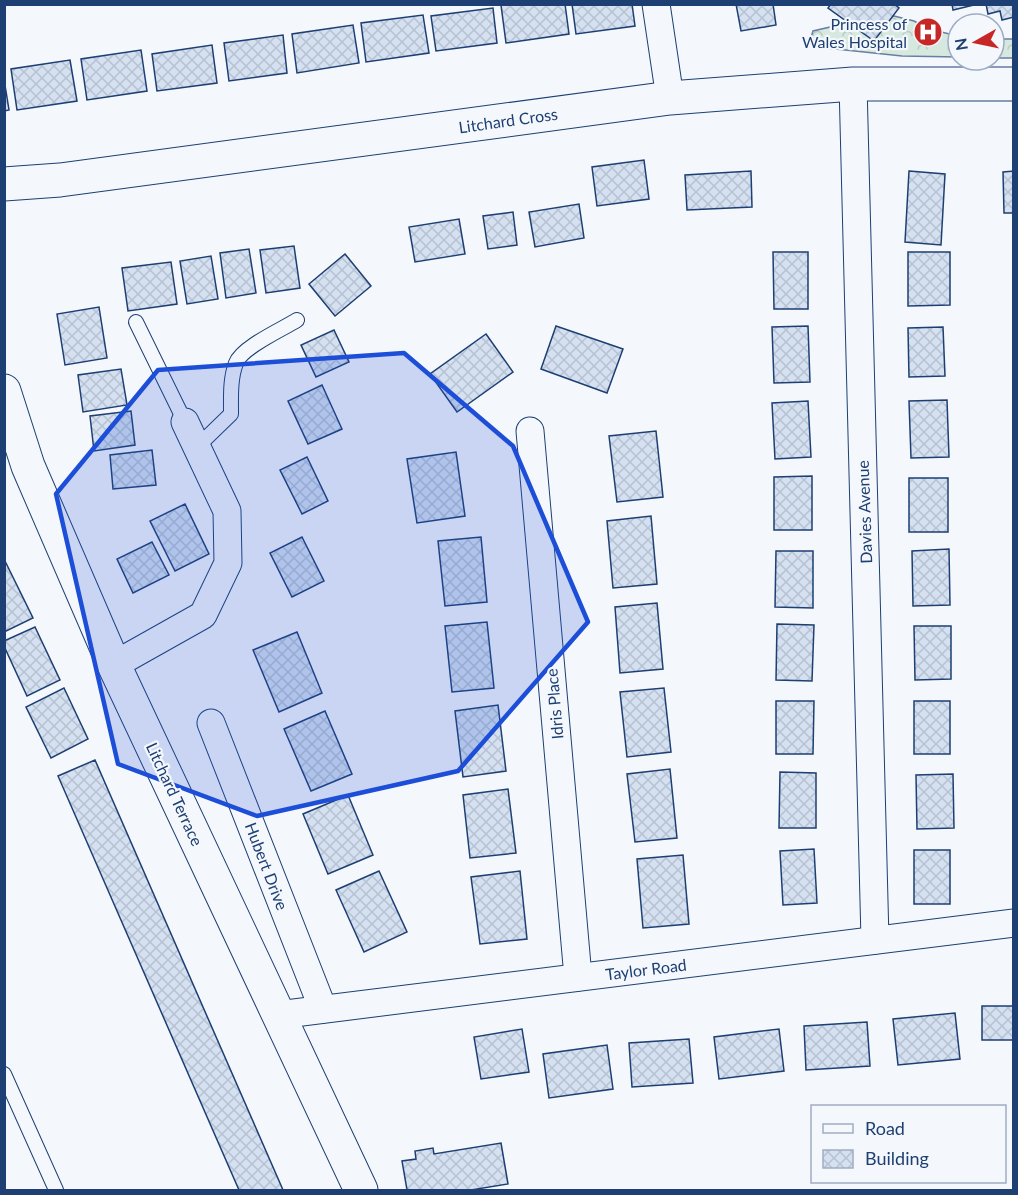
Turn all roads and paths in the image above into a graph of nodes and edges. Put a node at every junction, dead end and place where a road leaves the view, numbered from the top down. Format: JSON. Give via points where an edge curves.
{"nodes":[{"id":1,"x":656,"y":4,"type":"edge"},
{"id":2,"x":852,"y":84,"type":"junction"},
{"id":3,"x":1014,"y":84,"type":"edge"},
{"id":4,"x":670,"y":98,"type":"junction"},
{"id":5,"x":4,"y":184,"type":"edge"},
{"id":6,"x":297,"y":320,"type":"dead end"},
{"id":7,"x":136,"y":322,"type":"dead end"},
{"id":8,"x":4,"y":392,"type":"edge"},
{"id":9,"x":185,"y":422,"type":"joint"},
{"id":10,"x":530,"y":431,"type":"dead end"},
{"id":11,"x":197,"y":447,"type":"junction"},
{"id":12,"x":114,"y":664,"type":"junction"},
{"id":13,"x":211,"y":723,"type":"dead end"},
{"id":14,"x":1014,"y":923,"type":"edge"},
{"id":15,"x":875,"y":940,"type":"junction"},
{"id":16,"x":578,"y":977,"type":"junction"},
{"id":17,"x":323,"y":1009,"type":"junction"},
{"id":18,"x":278,"y":1015,"type":"junction"},
{"id":19,"x":4,"y":1074,"type":"edge"},
{"id":20,"x":56,"y":1191,"type":"edge"},
{"id":21,"x":361,"y":1191,"type":"edge"}],
"edges":[{"from":1,"to":4,"type":"street"},
{"from":2,"to":3,"type":"main road","name":"Litchard Cross"},
{"from":2,"to":4,"type":"main road","name":"Litchard Cross"},
{"from":2,"to":15,"type":"street","name":"Davies Avenue"},
{"from":4,"to":5,"type":"main road","name":"Litchard Cross","via":[[60,180]]},
{"from":6,"to":11,"type":"lane","via":[[237,360],[231,414]]},
{"from":7,"to":9,"type":"lane"},
{"from":8,"to":12,"type":"main road","name":"Litchard Terrace","via":[[28,466]]},
{"from":9,"to":11,"type":"street"},
{"from":10,"to":16,"type":"street","name":"Idris Place"},
{"from":11,"to":12,"type":"street","via":[[227,511],[228,563],[202,615]]},
{"from":12,"to":18,"type":"main road","name":"Litchard Terrace"},
{"from":13,"to":17,"type":"street","name":"Hubert Drive"},
{"from":14,"to":15,"type":"street","name":"Taylor Road"},
{"from":15,"to":16,"type":"street","name":"Taylor Road"},
{"from":16,"to":17,"type":"street","name":"Taylor Road"},
{"from":17,"to":18,"type":"street","name":"Taylor Road"},
{"from":18,"to":21,"type":"main road","name":"Litchard Terrace"},
{"from":19,"to":20,"type":"lane"}]}
